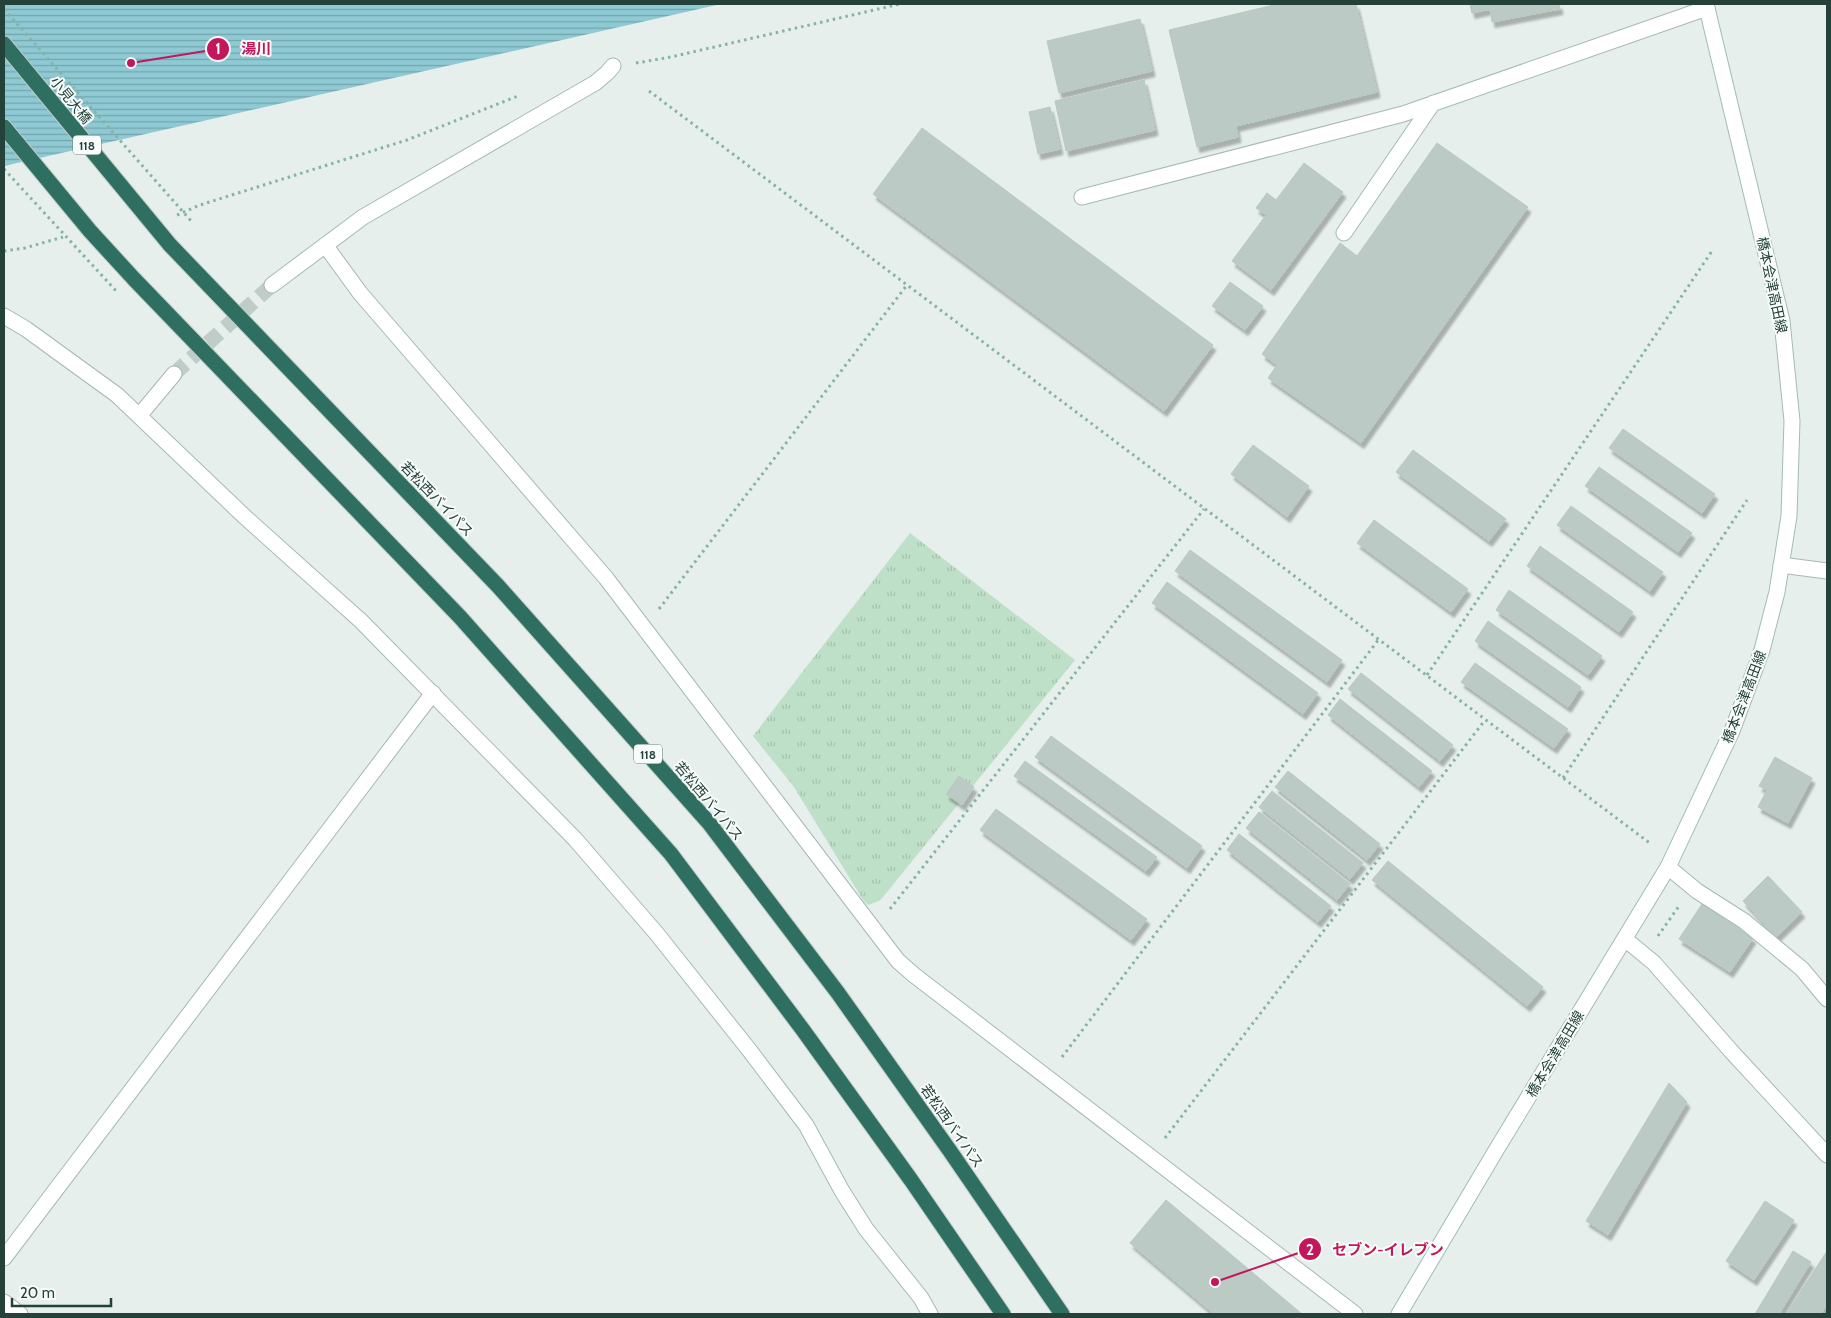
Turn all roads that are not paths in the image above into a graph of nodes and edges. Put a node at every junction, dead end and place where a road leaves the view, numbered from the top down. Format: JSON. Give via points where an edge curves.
{"nodes":[{"id":1,"x":1707,"y":6,"type":"edge"},
{"id":2,"x":4,"y":44,"type":"edge"},
{"id":3,"x":613,"y":66,"type":"dead end"},
{"id":4,"x":1433,"y":104,"type":"junction"},
{"id":5,"x":4,"y":127,"type":"edge"},
{"id":6,"x":1082,"y":197,"type":"dead end"},
{"id":7,"x":1344,"y":233,"type":"dead end"},
{"id":8,"x":325,"y":245,"type":"junction"},
{"id":9,"x":170,"y":246,"type":"joint"},
{"id":10,"x":272,"y":285,"type":"tunnel mouth"},
{"id":11,"x":4,"y":316,"type":"edge"},
{"id":12,"x":174,"y":374,"type":"tunnel mouth"},
{"id":13,"x":139,"y":416,"type":"junction"},
{"id":14,"x":1781,"y":565,"type":"junction"},
{"id":15,"x":1827,"y":571,"type":"edge"},
{"id":16,"x":433,"y":693,"type":"junction"},
{"id":17,"x":1670,"y":863,"type":"junction"},
{"id":18,"x":1625,"y":939,"type":"junction"},
{"id":19,"x":1827,"y":1000,"type":"edge"},
{"id":20,"x":1827,"y":1155,"type":"edge"},
{"id":21,"x":4,"y":1258,"type":"edge"},
{"id":22,"x":4,"y":1302,"type":"edge"},
{"id":23,"x":20,"y":1314,"type":"edge"},
{"id":24,"x":930,"y":1314,"type":"edge"},
{"id":25,"x":1003,"y":1314,"type":"edge"},
{"id":26,"x":1062,"y":1314,"type":"edge"},
{"id":27,"x":1355,"y":1314,"type":"edge"},
{"id":28,"x":1399,"y":1314,"type":"edge"}],
"edges":[{"from":1,"to":4,"type":"street"},
{"from":1,"to":14,"type":"street","name":"橋本会津高田線","via":[[1782,321],[1792,421],[1789,516]]},
{"from":2,"to":9,"type":"highway","name":"小見大橋","number":"118"},
{"from":3,"to":8,"type":"street","via":[[595,83],[363,217]]},
{"from":4,"to":6,"type":"street"},
{"from":4,"to":7,"type":"street"},
{"from":5,"to":25,"type":"highway","via":[[90,231],[460,617],[670,854],[803,1030]]},
{"from":8,"to":10,"type":"street"},
{"from":8,"to":27,"type":"street","via":[[360,293],[575,541],[644,627],[898,961]]},
{"from":9,"to":26,"type":"highway","name":"若松西バイパス","number":"118","via":[[498,586],[708,823],[838,993]]},
{"from":11,"to":13,"type":"street","via":[[117,395]]},
{"from":12,"to":13,"type":"street"},
{"from":13,"to":16,"type":"street","via":[[361,621]]},
{"from":14,"to":15,"type":"street"},
{"from":14,"to":17,"type":"street","name":"橋本会津高田線","via":[[1762,650],[1732,731]]},
{"from":16,"to":21,"type":"street"},
{"from":16,"to":24,"type":"street","via":[[574,839],[750,1051],[806,1125],[866,1229]]},
{"from":17,"to":18,"type":"street","name":"橋本会津高田線"},
{"from":17,"to":19,"type":"street","via":[[1692,887],[1744,921],[1802,969]]},
{"from":18,"to":20,"type":"street","via":[[1654,963]]},
{"from":18,"to":28,"type":"street","name":"橋本会津高田線"},
{"from":22,"to":23,"type":"street"}]}
